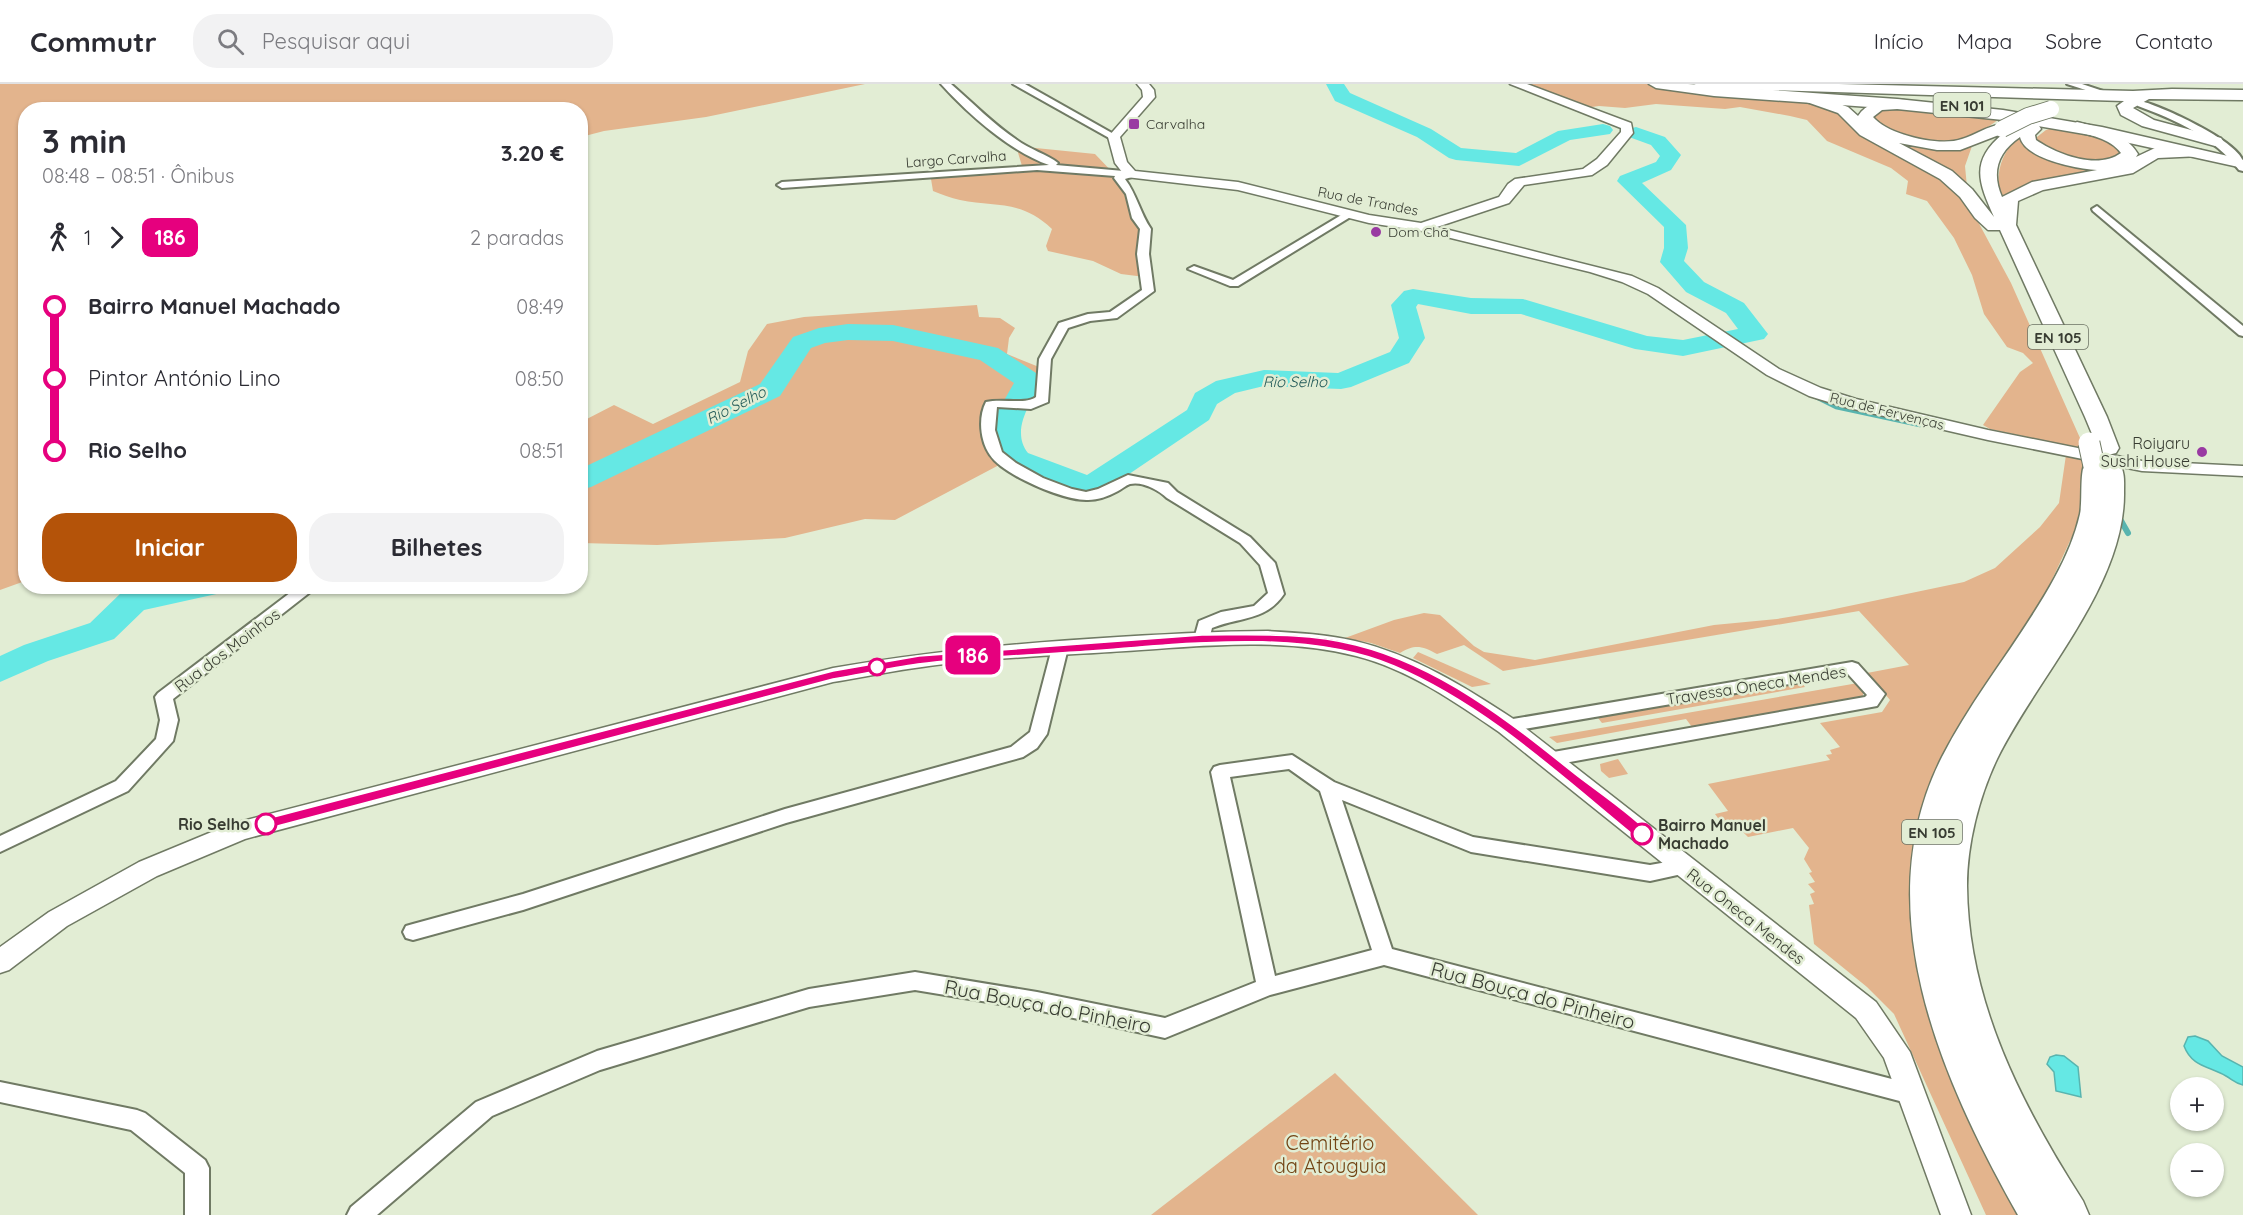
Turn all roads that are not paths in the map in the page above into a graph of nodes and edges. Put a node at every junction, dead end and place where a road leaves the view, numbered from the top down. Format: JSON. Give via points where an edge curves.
{"nodes":[{"id":1,"x":946,"y":84,"type":"edge"},
{"id":2,"x":1018,"y":84,"type":"edge"},
{"id":3,"x":1143,"y":84,"type":"edge"},
{"id":4,"x":1516,"y":84,"type":"edge"},
{"id":5,"x":1656,"y":84,"type":"edge"},
{"id":6,"x":1677,"y":84,"type":"edge"},
{"id":7,"x":1701,"y":84,"type":"edge"},
{"id":8,"x":2072,"y":84,"type":"edge"},
{"id":9,"x":2101,"y":92,"type":"dead end"},
{"id":10,"x":2243,"y":97,"type":"edge"},
{"id":11,"x":1809,"y":98,"type":"junction"},
{"id":12,"x":1878,"y":98,"type":"junction"},
{"id":13,"x":1845,"y":100,"type":"junction"},
{"id":14,"x":2138,"y":100,"type":"junction"},
{"id":15,"x":1913,"y":105,"type":"junction"},
{"id":16,"x":1855,"y":121,"type":"junction"},
{"id":17,"x":2077,"y":127,"type":"junction"},
{"id":18,"x":2016,"y":128,"type":"junction"},
{"id":19,"x":2108,"y":128,"type":"junction"},
{"id":20,"x":1114,"y":137,"type":"junction"},
{"id":21,"x":2215,"y":141,"type":"joint"},
{"id":22,"x":2150,"y":142,"type":"junction"},
{"id":23,"x":2195,"y":153,"type":"junction"},
{"id":24,"x":2143,"y":160,"type":"junction"},
{"id":25,"x":2242,"y":165,"type":"edge"},
{"id":26,"x":1072,"y":168,"type":"junction"},
{"id":27,"x":1131,"y":174,"type":"junction"},
{"id":28,"x":782,"y":185,"type":"dead end"},
{"id":29,"x":2097,"y":209,"type":"dead end"},
{"id":30,"x":1348,"y":214,"type":"junction"},
{"id":31,"x":2000,"y":226,"type":"junction"},
{"id":32,"x":1422,"y":227,"type":"junction"},
{"id":33,"x":1194,"y":268,"type":"dead end"},
{"id":34,"x":2243,"y":332,"type":"edge"},
{"id":35,"x":2101,"y":457,"type":"junction"},
{"id":36,"x":2243,"y":471,"type":"edge"},
{"id":37,"x":299,"y":594,"type":"edge"},
{"id":38,"x":1202,"y":639,"type":"junction"},
{"id":39,"x":1060,"y":648,"type":"junction"},
{"id":40,"x":1507,"y":726,"type":"junction"},
{"id":41,"x":1548,"y":759,"type":"junction"},
{"id":42,"x":1328,"y":787,"type":"junction"},
{"id":43,"x":0,"y":844,"type":"edge"},
{"id":44,"x":1684,"y":867,"type":"junction"},
{"id":45,"x":413,"y":932,"type":"dead end"},
{"id":46,"x":1384,"y":956,"type":"junction"},
{"id":47,"x":0,"y":962,"type":"edge"},
{"id":48,"x":1266,"y":987,"type":"junction"},
{"id":49,"x":0,"y":1092,"type":"edge"},
{"id":50,"x":1911,"y":1094,"type":"junction"},
{"id":51,"x":197,"y":1215,"type":"edge"},
{"id":52,"x":359,"y":1215,"type":"edge"},
{"id":53,"x":1956,"y":1215,"type":"edge"},
{"id":54,"x":2040,"y":1215,"type":"edge"},
{"id":55,"x":2069,"y":1215,"type":"edge"}],
"edges":[{"from":1,"to":26,"type":"street","via":[[1018,146],[1042,161]]},
{"from":2,"to":20,"type":"street"},
{"from":3,"to":20,"type":"street","via":[[1149,97]]},
{"from":4,"to":32,"type":"street","name":"Rua de Trandes","via":[[1627,126],[1627,133],[1602,162],[1587,172],[1520,182],[1504,200]]},
{"from":5,"to":11,"type":"main road","number":"EN 101"},
{"from":6,"to":12,"type":"main road","number":"EN 101"},
{"from":7,"to":14,"type":"main road"},
{"from":8,"to":9,"type":"street"},
{"from":10,"to":14,"type":"main road","number":"EN 101"},
{"from":11,"to":13,"type":"main road","number":"EN 101"},
{"from":11,"to":16,"type":"main road","via":[[1838,108]]},
{"from":12,"to":13,"type":"main road"},
{"from":12,"to":19,"type":"main road","number":"EN 101","via":[[2021,112]]},
{"from":13,"to":15,"type":"main road","number":"EN 101"},
{"from":13,"to":16,"type":"main road"},
{"from":14,"to":18,"type":"main road","number":"EN 101","via":[[2070,110]]},
{"from":14,"to":18,"type":"main road","number":"EN 101","bridge":true,"via":[[2091,100],[2051,109],[2028,116]]},
{"from":14,"to":21,"type":"main road","via":[[2125,106],[2126,112],[2148,123]]},
{"from":15,"to":17,"type":"main road","number":"EN 101"},
{"from":15,"to":18,"type":"main road","via":[[1879,106],[1866,117],[1870,124],[1892,135],[1940,146],[1965,144],[1989,130]]},
{"from":16,"to":31,"type":"main road","via":[[1874,137],[1927,163],[1953,181],[1981,214]]},
{"from":17,"to":18,"type":"main road","via":[[2116,141],[2130,154],[2109,164],[2085,164],[2054,157],[2029,142],[2027,134],[2033,129]]},
{"from":17,"to":22,"type":"main road","number":"EN 101"},
{"from":18,"to":31,"type":"main road","number":"EN 101","via":[[1996,148],[1987,177]]},
{"from":19,"to":22,"type":"main road"},
{"from":19,"to":25,"type":"main road","number":"EN 101","via":[[2186,146]]},
{"from":20,"to":27,"type":"street","via":[[1121,163]]},
{"from":21,"to":25,"type":"street"},
{"from":22,"to":23,"type":"main road","number":"EN 101"},
{"from":22,"to":24,"type":"main road"},
{"from":23,"to":24,"type":"main road","via":[[2155,153]]},
{"from":23,"to":25,"type":"main road","number":"EN 101"},
{"from":24,"to":31,"type":"main road","via":[[2127,169],[2071,178],[2018,193],[2010,198]]},
{"from":26,"to":27,"type":"street","name":"Largo Carvalha"},
{"from":26,"to":28,"type":"street","name":"Largo Carvalha","via":[[1037,167]]},
{"from":27,"to":30,"type":"street","name":"Rua de Trandes","via":[[1238,186]]},
{"from":27,"to":38,"type":"street","via":[[1119,178],[1131,194],[1137,218],[1146,229],[1143,254],[1148,291],[1113,315],[1062,326],[1045,360],[1043,399],[1025,406],[998,402],[991,405],[989,439],[997,457],[1062,491],[1084,497],[1108,492],[1128,479],[1163,486],[1245,540],[1267,563],[1276,594],[1259,610],[1205,625]]},
{"from":29,"to":34,"type":"street"},
{"from":30,"to":32,"type":"street","name":"Rua de Trandes"},
{"from":30,"to":33,"type":"street","via":[[1234,284]]},
{"from":31,"to":35,"type":"main road","number":"EN 105"},
{"from":32,"to":36,"type":"street","name":"Rua de Fervenças","via":[[1627,279],[1653,291],[1781,376],[1815,392],[1896,415],[2142,465]]},
{"from":35,"to":54,"type":"main road","number":"EN 105","via":[[2077,560],[1973,727],[1948,777],[1932,832],[1926,887],[1930,946],[1955,1042],[1986,1117]]},
{"from":35,"to":55,"type":"main road","number":"EN 105","via":[[2111,525],[2101,558],[1980,765],[1957,837],[1953,867],[1957,957],[1967,999],[2016,1121]]},
{"from":37,"to":43,"type":"street","name":"Rua dos Moinhos","via":[[164,697],[170,720],[164,741],[122,786]]},
{"from":38,"to":39,"type":"street","name":"Rua Oneca Mendes"},
{"from":38,"to":40,"type":"street","name":"Rua Oneca Mendes","via":[[1293,640],[1354,648],[1398,663],[1457,693]]},
{"from":39,"to":45,"type":"street","via":[[1038,734],[1017,752],[785,816],[523,902]]},
{"from":39,"to":47,"type":"street","name":"Rua Oneca Mendes","via":[[919,660],[833,675],[240,831],[147,868],[58,919]]},
{"from":40,"to":41,"type":"street","name":"Rua Oneca Mendes"},
{"from":40,"to":41,"type":"street","name":"Travessa Oneca Mendes","via":[[1852,668],[1876,694],[1871,702]]},
{"from":41,"to":44,"type":"street","name":"Rua Oneca Mendes"},
{"from":42,"to":44,"type":"street","via":[[1471,844],[1650,873]]},
{"from":42,"to":46,"type":"street"},
{"from":42,"to":48,"type":"street","via":[[1292,762],[1220,772]]},
{"from":44,"to":50,"type":"street","name":"Rua Oneca Mendes","via":[[1866,1010],[1896,1052]]},
{"from":46,"to":48,"type":"street","name":"Rua Bouça do Pinheiro"},
{"from":46,"to":50,"type":"street","name":"Rua Bouça do Pinheiro"},
{"from":48,"to":52,"type":"street","name":"Rua Bouça do Pinheiro","via":[[1165,1028],[915,981],[809,998],[597,1061],[484,1109]]},
{"from":49,"to":51,"type":"street","via":[[137,1121],[197,1168]]},
{"from":50,"to":53,"type":"street","name":"Rua Oneca Mendes"}]}
